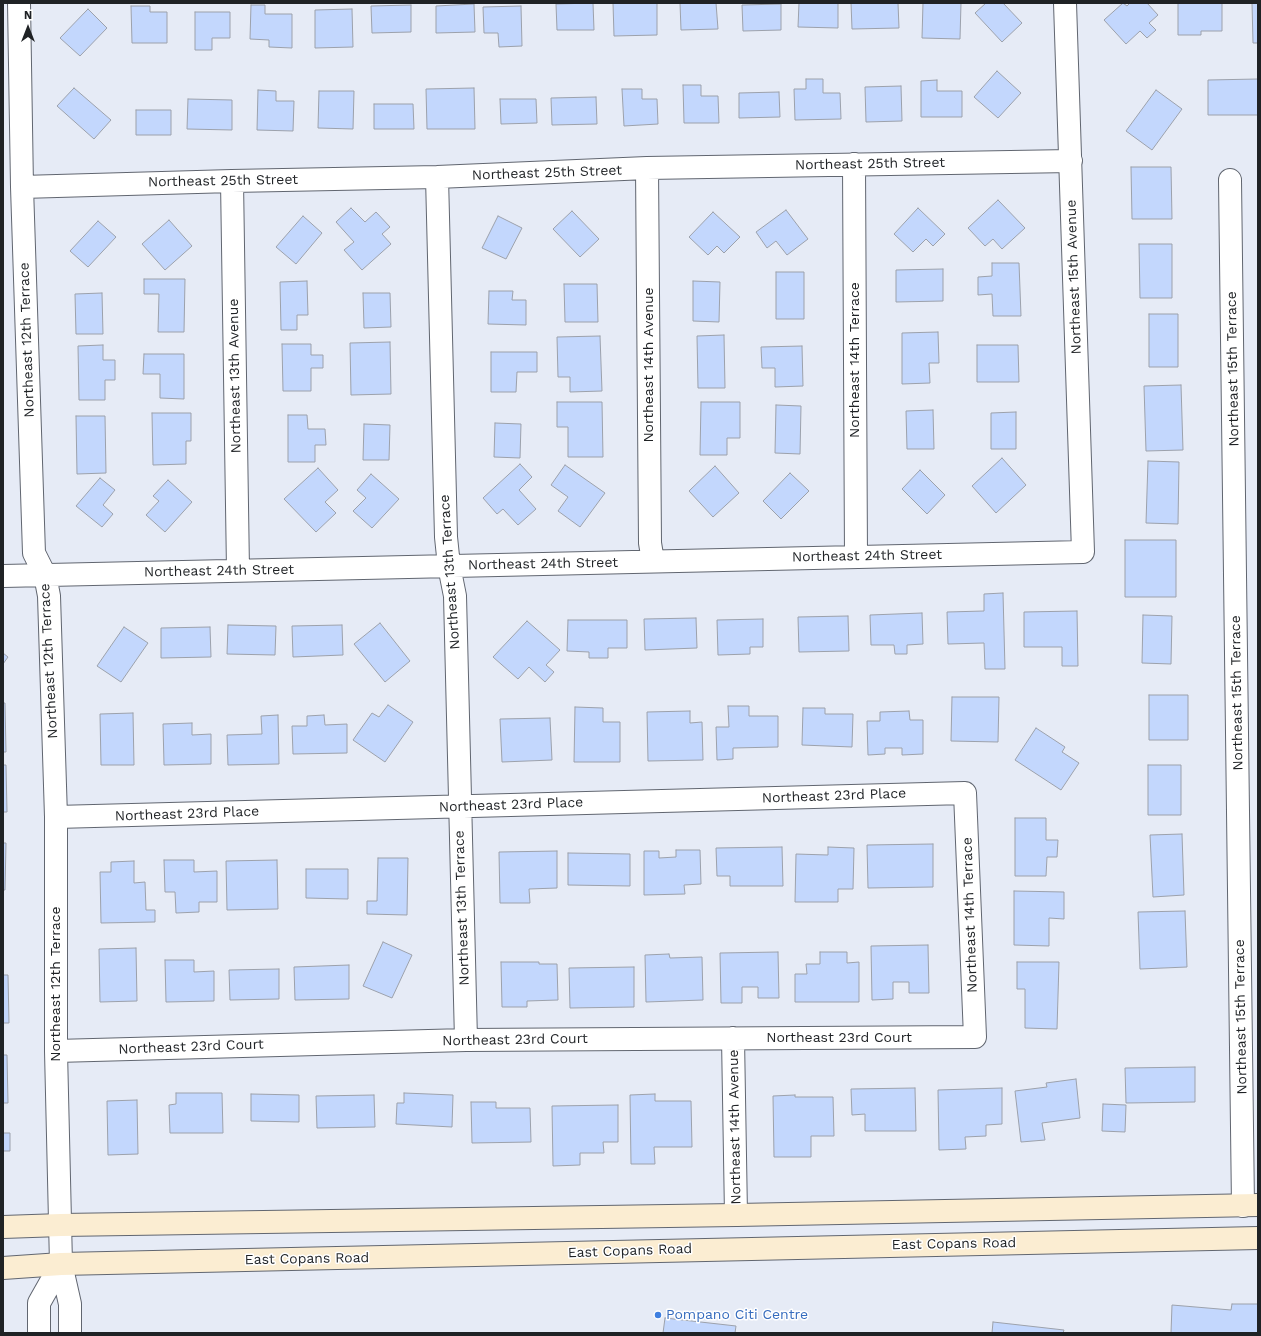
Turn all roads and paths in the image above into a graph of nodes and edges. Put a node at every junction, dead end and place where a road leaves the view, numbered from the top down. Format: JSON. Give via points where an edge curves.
{"nodes":[{"id":1,"x":19,"y":3,"type":"edge"},
{"id":2,"x":1065,"y":3,"type":"edge"},
{"id":3,"x":1071,"y":161,"type":"junction"},
{"id":4,"x":854,"y":164,"type":"junction"},
{"id":5,"x":647,"y":168,"type":"junction"},
{"id":6,"x":437,"y":177,"type":"junction"},
{"id":7,"x":1230,"y":180,"type":"dead end"},
{"id":8,"x":232,"y":181,"type":"junction"},
{"id":9,"x":22,"y":187,"type":"junction"},
{"id":10,"x":1083,"y":552,"type":"joint"},
{"id":11,"x":856,"y":556,"type":"junction"},
{"id":12,"x":653,"y":561,"type":"junction"},
{"id":13,"x":449,"y":566,"type":"junction"},
{"id":14,"x":238,"y":570,"type":"junction"},
{"id":15,"x":45,"y":575,"type":"junction"},
{"id":16,"x":3,"y":576,"type":"edge"},
{"id":17,"x":965,"y":793,"type":"joint"},
{"id":18,"x":460,"y":807,"type":"junction"},
{"id":19,"x":56,"y":818,"type":"junction"},
{"id":20,"x":975,"y":1037,"type":"joint"},
{"id":21,"x":733,"y":1038,"type":"junction"},
{"id":22,"x":466,"y":1040,"type":"junction"},
{"id":23,"x":56,"y":1051,"type":"junction"},
{"id":24,"x":1250,"y":1205,"type":"edge"},
{"id":25,"x":796,"y":1214,"type":"junction"},
{"id":26,"x":736,"y":1215,"type":"junction"},
{"id":27,"x":61,"y":1225,"type":"junction"},
{"id":28,"x":3,"y":1227,"type":"edge"},
{"id":29,"x":1258,"y":1238,"type":"edge"},
{"id":30,"x":750,"y":1248,"type":"junction"},
{"id":31,"x":690,"y":1250,"type":"junction"},
{"id":32,"x":61,"y":1264,"type":"junction"},
{"id":33,"x":3,"y":1268,"type":"edge"},
{"id":34,"x":39,"y":1333,"type":"edge"},
{"id":35,"x":70,"y":1333,"type":"edge"}],
"edges":[{"from":1,"to":9,"type":"street","name":"Northeast 12th Terrace"},
{"from":2,"to":3,"type":"street","name":"Northeast 15th Avenue"},
{"from":3,"to":4,"type":"street","name":"Northeast 25th Street"},
{"from":3,"to":10,"type":"street","name":"Northeast 15th Avenue"},
{"from":4,"to":5,"type":"street","name":"Northeast 25th Street"},
{"from":4,"to":11,"type":"street","name":"Northeast 14th Terrace"},
{"from":5,"to":6,"type":"street","name":"Northeast 25th Street"},
{"from":5,"to":12,"type":"street","name":"Northeast 14th Avenue","via":[[650,543]]},
{"from":6,"to":8,"type":"street","name":"Northeast 25th Street"},
{"from":6,"to":13,"type":"street","name":"Northeast 13th Terrace","via":[[446,538]]},
{"from":7,"to":24,"type":"street","name":"Northeast 15th Terrace"},
{"from":8,"to":9,"type":"street","name":"Northeast 25th Street"},
{"from":8,"to":14,"type":"street","name":"Northeast 13th Avenue"},
{"from":9,"to":15,"type":"street","name":"Northeast 12th Terrace","via":[[34,553]]},
{"from":10,"to":11,"type":"street","name":"Northeast 24th Street"},
{"from":11,"to":12,"type":"street","name":"Northeast 24th Street"},
{"from":12,"to":13,"type":"street","name":"Northeast 24th Street"},
{"from":13,"to":14,"type":"street","name":"Northeast 24th Street"},
{"from":13,"to":18,"type":"street","name":"Northeast 13th Terrace","via":[[455,596]]},
{"from":14,"to":15,"type":"street","name":"Northeast 24th Street"},
{"from":15,"to":16,"type":"street","name":"Northeast 24th Street"},
{"from":15,"to":19,"type":"street","name":"Northeast 12th Terrace","via":[[49,596]]},
{"from":17,"to":18,"type":"street","name":"Northeast 23rd Place"},
{"from":17,"to":20,"type":"street","name":"Northeast 14th Terrace"},
{"from":18,"to":19,"type":"street","name":"Northeast 23rd Place"},
{"from":18,"to":22,"type":"street","name":"Northeast 13th Terrace"},
{"from":19,"to":23,"type":"street","name":"Northeast 12th Terrace"},
{"from":20,"to":21,"type":"street","name":"Northeast 23rd Court"},
{"from":21,"to":22,"type":"street","name":"Northeast 23rd Court"},
{"from":21,"to":26,"type":"street","name":"Northeast 14th Avenue"},
{"from":22,"to":23,"type":"street","name":"Northeast 23rd Court"},
{"from":23,"to":27,"type":"street","name":"Northeast 12th Terrace"},
{"from":24,"to":25,"type":"main road"},
{"from":25,"to":26,"type":"main road"},
{"from":25,"to":30,"type":"main road","via":[[769,1227],[756,1237]]},
{"from":26,"to":27,"type":"main road"},
{"from":26,"to":31,"type":"main road","via":[[730,1226],[717,1236]]},
{"from":27,"to":28,"type":"main road"},
{"from":27,"to":32,"type":"street","name":"Northeast 12th Terrace"},
{"from":29,"to":30,"type":"main road","name":"East Copans Road"},
{"from":30,"to":31,"type":"main road","name":"East Copans Road"},
{"from":31,"to":32,"type":"main road","name":"East Copans Road"},
{"from":32,"to":33,"type":"main road","name":"East Copans Road"},
{"from":32,"to":34,"type":"street","via":[[39,1303]]},
{"from":32,"to":35,"type":"street","name":"Northeast 12th Terrace","via":[[70,1304]]}]}
